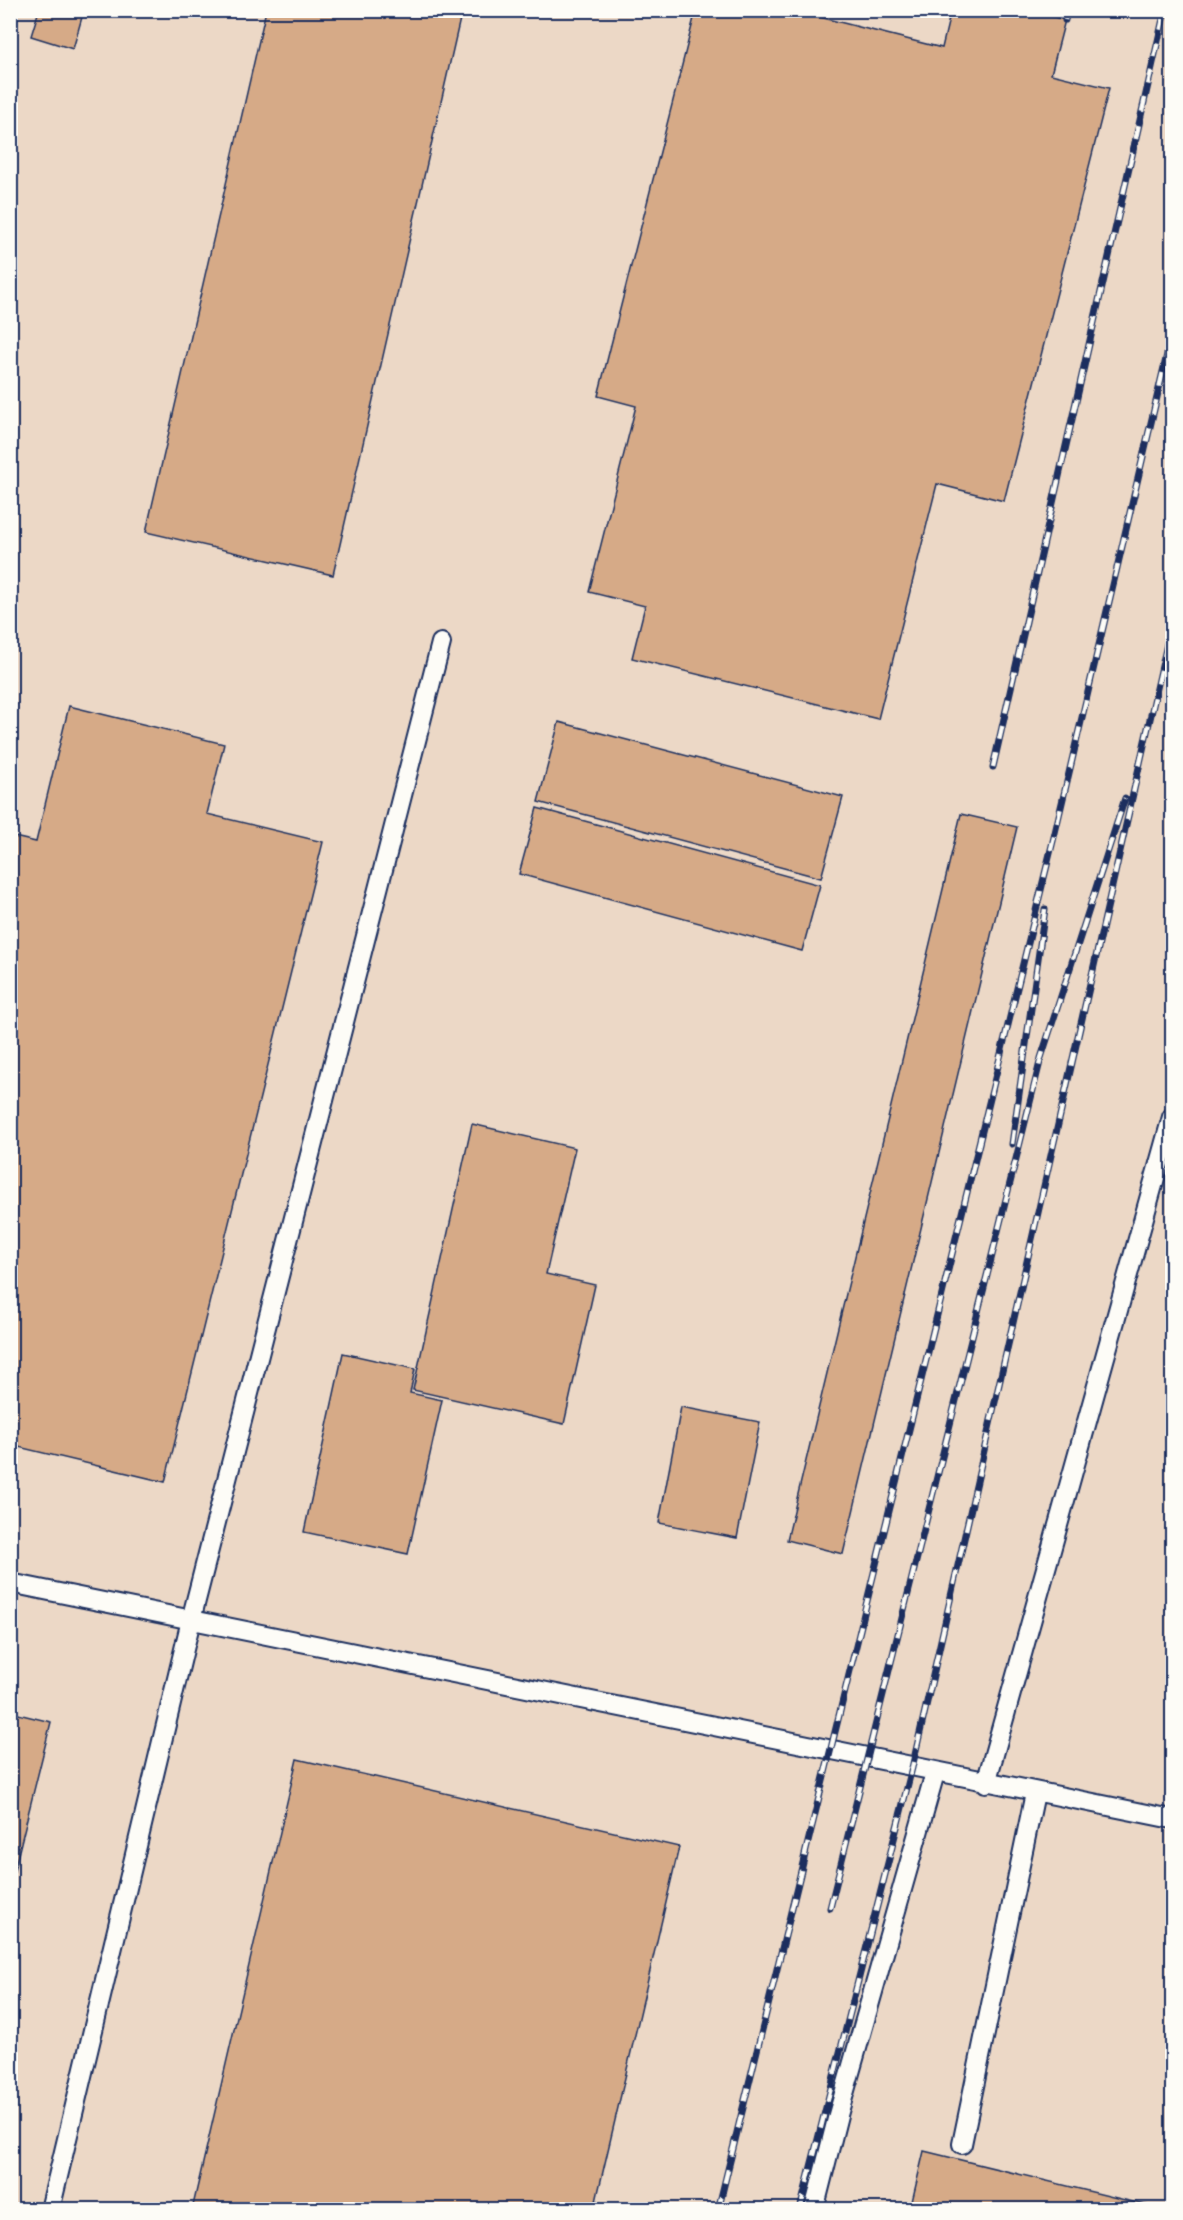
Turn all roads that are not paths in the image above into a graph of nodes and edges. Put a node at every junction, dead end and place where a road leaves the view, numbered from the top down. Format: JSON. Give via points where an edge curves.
{"nodes":[{"id":1,"x":441,"y":643,"type":"dead end"},
{"id":2,"x":1173,"y":1118,"type":"edge"},
{"id":3,"x":10,"y":1583,"type":"edge"},
{"id":4,"x":191,"y":1620,"type":"junction"},
{"id":5,"x":935,"y":1773,"type":"junction"},
{"id":6,"x":986,"y":1783,"type":"junction"},
{"id":7,"x":1035,"y":1793,"type":"junction"},
{"id":8,"x":1173,"y":1820,"type":"edge"},
{"id":9,"x":962,"y":2144,"type":"dead end"},
{"id":10,"x":50,"y":2210,"type":"edge"},
{"id":11,"x":814,"y":2210,"type":"edge"}],
"edges":[{"from":1,"to":4,"type":"lane"},
{"from":2,"to":6,"type":"lane"},
{"from":3,"to":4,"type":"lane"},
{"from":4,"to":5,"type":"lane"},
{"from":4,"to":10,"type":"lane"},
{"from":5,"to":6,"type":"lane"},
{"from":5,"to":11,"type":"lane"},
{"from":6,"to":7,"type":"lane"},
{"from":7,"to":8,"type":"lane"},
{"from":7,"to":9,"type":"lane"}]}
